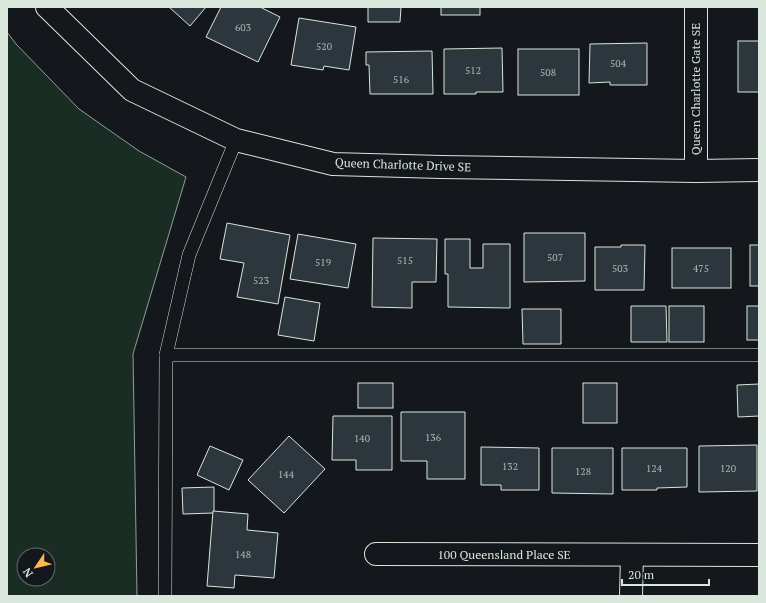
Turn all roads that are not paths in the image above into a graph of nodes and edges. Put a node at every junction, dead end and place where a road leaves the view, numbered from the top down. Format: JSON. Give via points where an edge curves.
{"nodes":[{"id":1,"x":47,"y":7,"type":"edge"},
{"id":2,"x":696,"y":7,"type":"edge"},
{"id":3,"x":236,"y":140,"type":"junction"},
{"id":4,"x":759,"y":170,"type":"edge"},
{"id":5,"x":696,"y":171,"type":"junction"},
{"id":6,"x":166,"y":355,"type":"junction"},
{"id":7,"x":759,"y":355,"type":"edge"},
{"id":8,"x":376,"y":554,"type":"dead end"},
{"id":9,"x":632,"y":555,"type":"junction"},
{"id":10,"x":759,"y":555,"type":"edge"},
{"id":11,"x":165,"y":596,"type":"edge"},
{"id":12,"x":631,"y":596,"type":"edge"}],
"edges":[{"from":1,"to":3,"type":"street","name":"Queen Charlotte Drive SE","via":[[132,90]]},
{"from":2,"to":5,"type":"street","name":"Queen Charlotte Gate SE"},
{"from":3,"to":5,"type":"street","name":"Queen Charlotte Drive SE","via":[[333,164]]},
{"from":3,"to":6,"type":"lane","via":[[189,255]]},
{"from":4,"to":5,"type":"street","name":"Queen Charlotte Drive SE"},
{"from":6,"to":7,"type":"lane"},
{"from":6,"to":11,"type":"lane"},
{"from":8,"to":9,"type":"street","name":"100 Queensland Place SE"},
{"from":9,"to":10,"type":"street","name":"100 Queensland Place SE"},
{"from":9,"to":12,"type":"street"}]}
